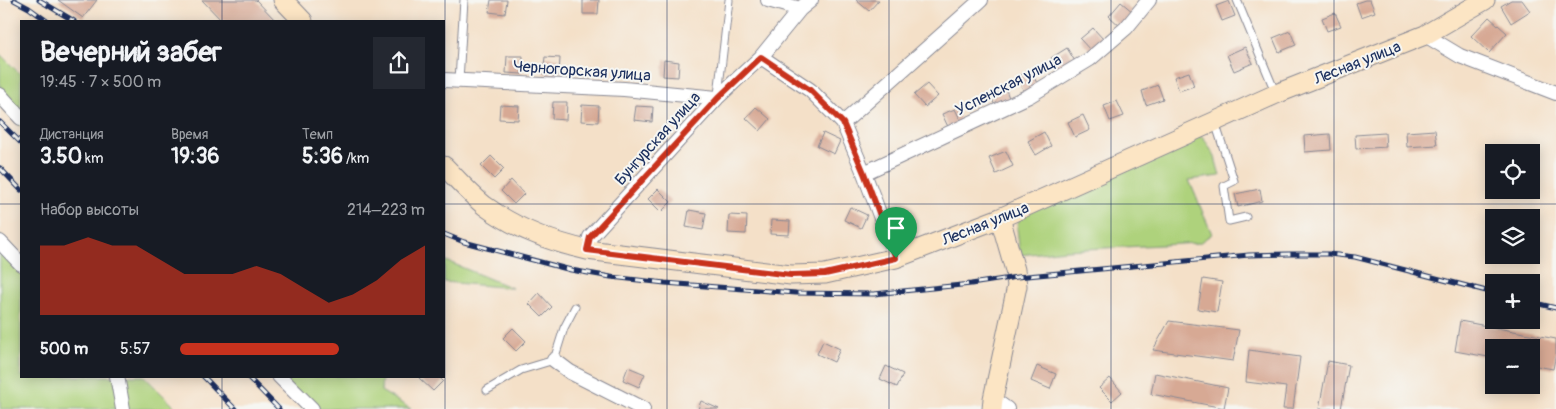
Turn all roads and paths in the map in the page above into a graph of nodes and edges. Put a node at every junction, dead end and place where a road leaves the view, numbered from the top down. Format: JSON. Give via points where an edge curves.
{"nodes":[{"id":1,"x":283,"y":0,"type":"edge"},
{"id":2,"x":464,"y":0,"type":"edge"},
{"id":3,"x":729,"y":0,"type":"edge"},
{"id":4,"x":768,"y":0,"type":"edge"},
{"id":5,"x":811,"y":0,"type":"edge"},
{"id":6,"x":981,"y":0,"type":"edge"},
{"id":7,"x":1149,"y":0,"type":"edge"},
{"id":8,"x":1237,"y":0,"type":"edge"},
{"id":9,"x":1484,"y":0,"type":"edge"},
{"id":10,"x":800,"y":9,"type":"junction"},
{"id":11,"x":302,"y":20,"type":"edge"},
{"id":12,"x":1425,"y":36,"type":"junction"},
{"id":13,"x":761,"y":57,"type":"junction"},
{"id":14,"x":445,"y":80,"type":"edge"},
{"id":15,"x":459,"y":80,"type":"junction"},
{"id":16,"x":1556,"y":93,"type":"edge"},
{"id":17,"x":1276,"y":94,"type":"junction"},
{"id":18,"x":0,"y":95,"type":"edge"},
{"id":19,"x":718,"y":98,"type":"junction"},
{"id":20,"x":20,"y":117,"type":"edge"},
{"id":21,"x":1214,"y":122,"type":"junction"},
{"id":22,"x":843,"y":123,"type":"junction"},
{"id":23,"x":445,"y":167,"type":"edge"},
{"id":24,"x":864,"y":173,"type":"junction"},
{"id":25,"x":1246,"y":217,"type":"dead end"},
{"id":26,"x":1000,"y":218,"type":"junction"},
{"id":27,"x":0,"y":242,"type":"edge"},
{"id":28,"x":587,"y":250,"type":"junction"},
{"id":29,"x":896,"y":258,"type":"junction"},
{"id":30,"x":20,"y":263,"type":"edge"},
{"id":31,"x":576,"y":307,"type":"dead end"},
{"id":32,"x":554,"y":360,"type":"junction"},
{"id":33,"x":117,"y":378,"type":"edge"},
{"id":34,"x":281,"y":378,"type":"edge"},
{"id":35,"x":487,"y":390,"type":"dead end"},
{"id":36,"x":997,"y":406,"type":"edge"},
{"id":37,"x":123,"y":409,"type":"edge"},
{"id":38,"x":312,"y":409,"type":"edge"},
{"id":39,"x":643,"y":409,"type":"edge"}],
"edges":[{"from":1,"to":11,"type":"main road"},
{"from":2,"to":15,"type":"lane"},
{"from":3,"to":19,"type":"lane"},
{"from":4,"to":10,"type":"street"},
{"from":5,"to":10,"type":"street","name":"Бунгурская улица"},
{"from":6,"to":22,"type":"street"},
{"from":7,"to":24,"type":"street","name":"Успенская улица","via":[[1126,28],[1090,60],[1029,96]]},
{"from":8,"to":17,"type":"lane"},
{"from":9,"to":12,"type":"main road","name":"Лесная улица"},
{"from":10,"to":13,"type":"street","name":"Бунгурская улица"},
{"from":12,"to":16,"type":"street","via":[[1460,56]]},
{"from":12,"to":17,"type":"main road","name":"Лесная улица"},
{"from":13,"to":19,"type":"street","name":"Бунгурская улица"},
{"from":13,"to":22,"type":"street","via":[[810,90]]},
{"from":14,"to":15,"type":"street","name":"Черногорская улица"},
{"from":15,"to":19,"type":"street","name":"Черногорская улица"},
{"from":17,"to":21,"type":"main road","name":"Лесная улица"},
{"from":18,"to":20,"type":"street"},
{"from":19,"to":28,"type":"street","name":"Бунгурская улица","via":[[590,237]]},
{"from":21,"to":25,"type":"lane","via":[[1234,182],[1224,186],[1229,221]]},
{"from":21,"to":26,"type":"main road","name":"Лесная улица"},
{"from":22,"to":24,"type":"street"},
{"from":23,"to":28,"type":"main road","name":"Лесная улица","via":[[485,206],[519,227],[563,245]]},
{"from":24,"to":29,"type":"street"},
{"from":26,"to":29,"type":"main road","name":"Лесная улица"},
{"from":26,"to":36,"type":"main road","via":[[1017,286]]},
{"from":27,"to":30,"type":"street"},
{"from":28,"to":29,"type":"main road","name":"Лесная улица","via":[[791,275],[825,274]]},
{"from":31,"to":32,"type":"lane","via":[[564,328]]},
{"from":32,"to":35,"type":"lane","via":[[521,370]]},
{"from":32,"to":39,"type":"street","via":[[570,372]]},
{"from":33,"to":37,"type":"street"},
{"from":34,"to":38,"type":"street"}]}
